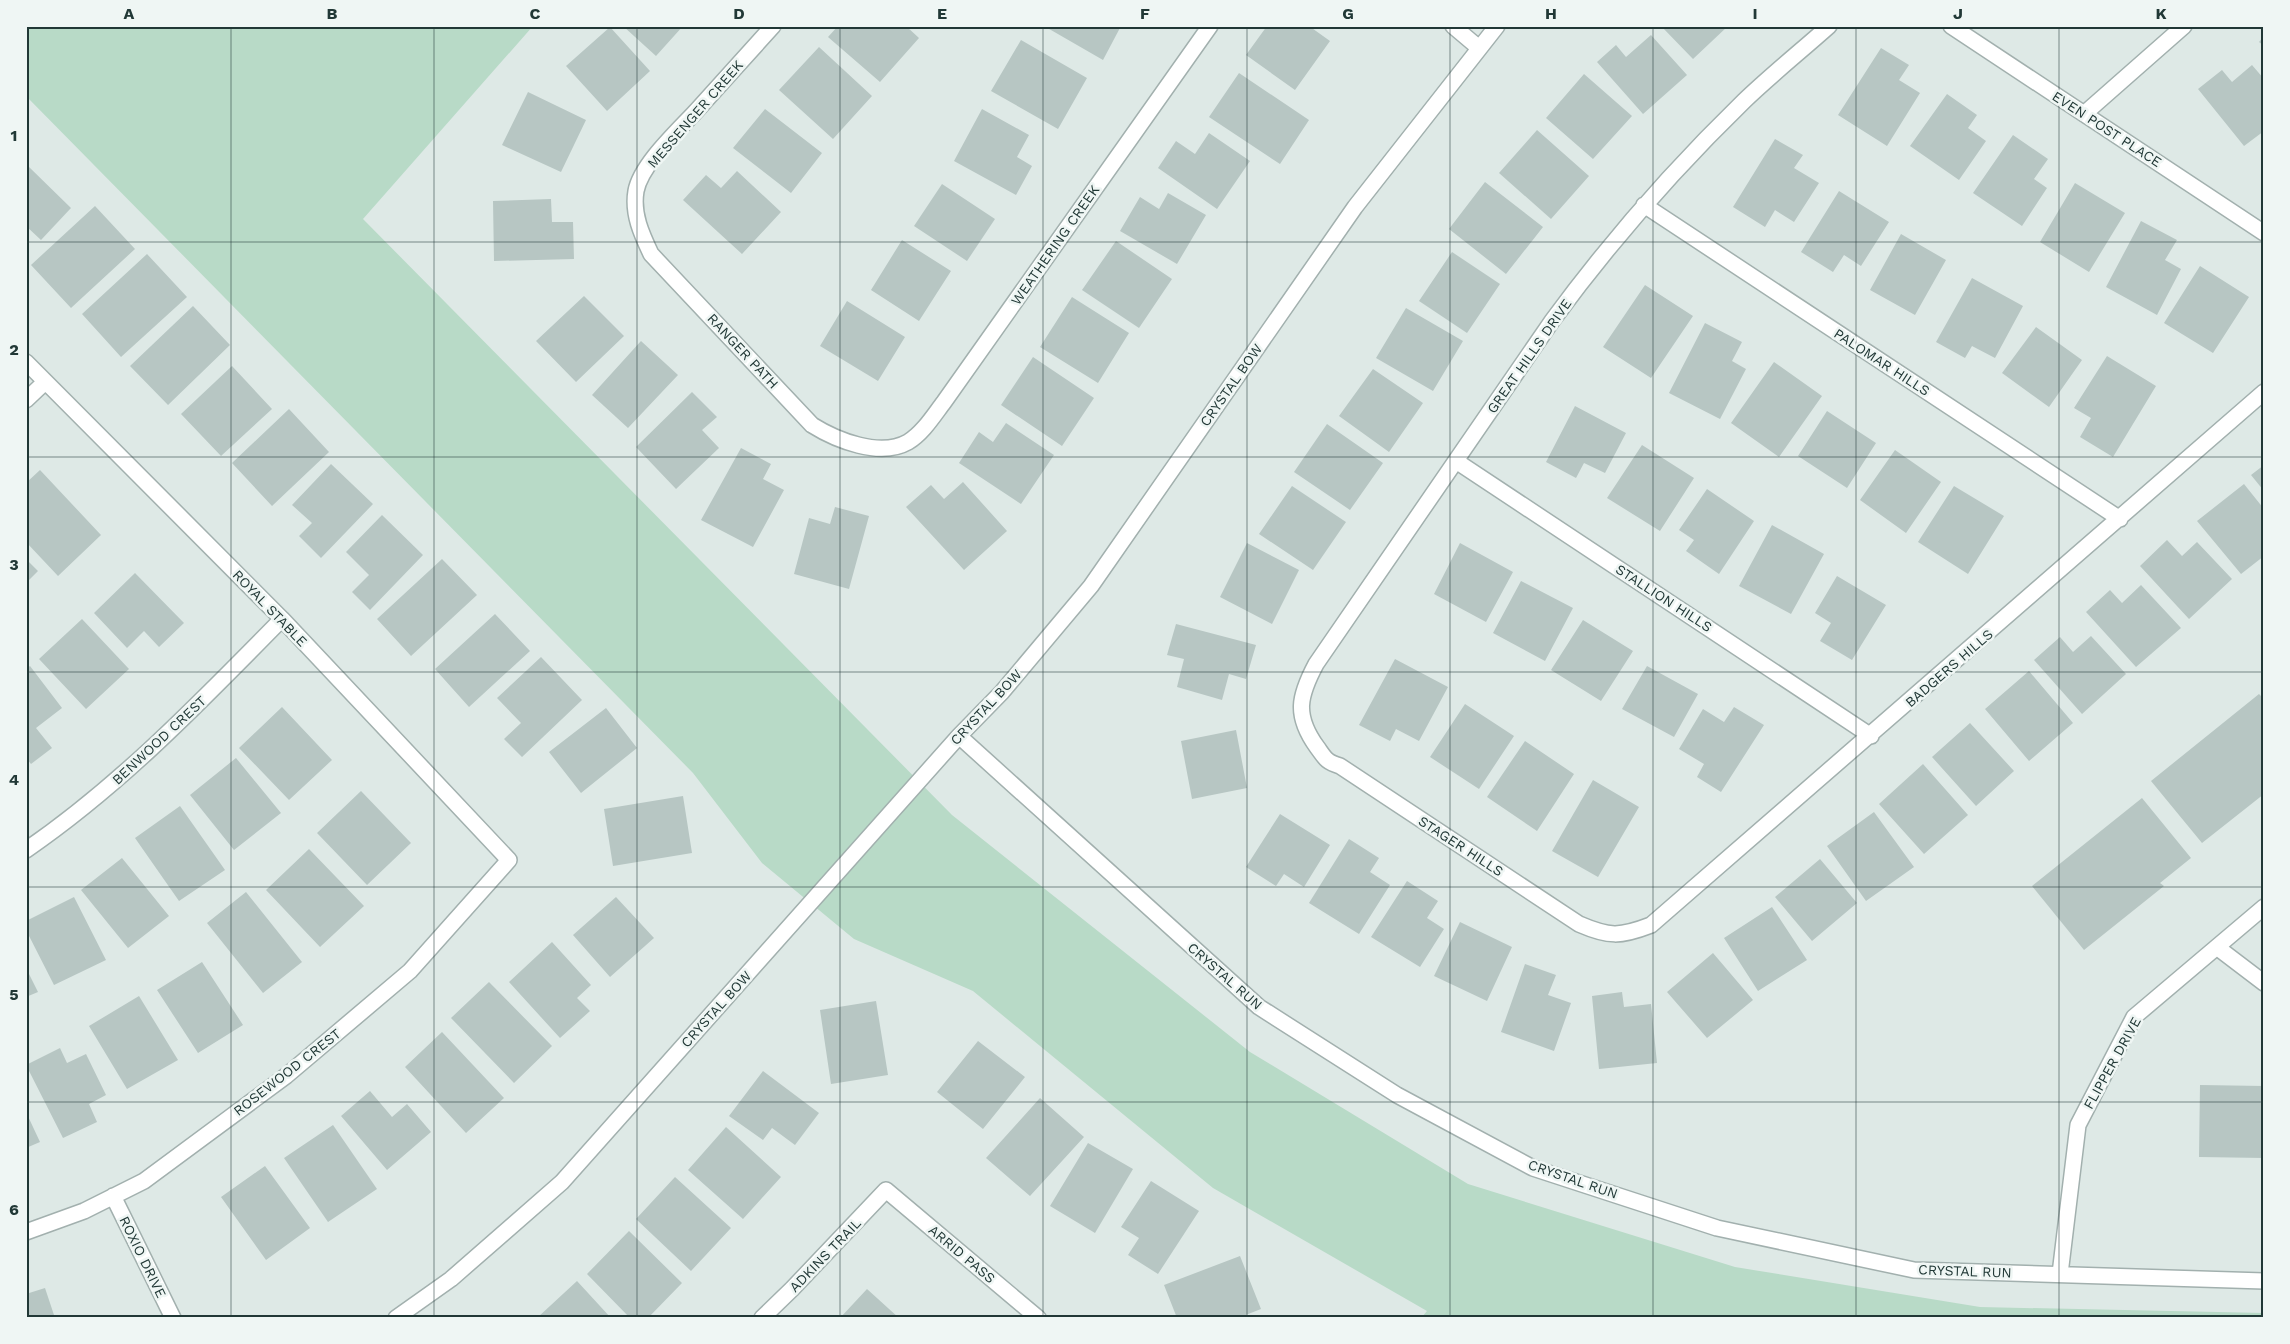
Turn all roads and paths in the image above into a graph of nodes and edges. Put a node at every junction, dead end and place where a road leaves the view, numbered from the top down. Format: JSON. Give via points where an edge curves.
{"nodes":[{"id":1,"x":773,"y":26,"type":"edge"},
{"id":2,"x":1210,"y":26,"type":"edge"},
{"id":3,"x":1453,"y":26,"type":"edge"},
{"id":4,"x":1497,"y":26,"type":"edge"},
{"id":5,"x":1829,"y":26,"type":"edge"},
{"id":6,"x":1951,"y":26,"type":"edge"},
{"id":7,"x":2184,"y":26,"type":"edge"},
{"id":8,"x":1479,"y":48,"type":"junction"},
{"id":9,"x":2084,"y":114,"type":"junction"},
{"id":10,"x":1644,"y":205,"type":"junction"},
{"id":11,"x":636,"y":210,"type":"joint"},
{"id":12,"x":2264,"y":232,"type":"edge"},
{"id":13,"x":26,"y":362,"type":"edge"},
{"id":14,"x":46,"y":382,"type":"junction"},
{"id":15,"x":2264,"y":392,"type":"edge"},
{"id":16,"x":26,"y":400,"type":"edge"},
{"id":17,"x":886,"y":448,"type":"joint"},
{"id":18,"x":1456,"y":461,"type":"junction"},
{"id":19,"x":2120,"y":519,"type":"junction"},
{"id":20,"x":282,"y":619,"type":"junction"},
{"id":21,"x":1308,"y":734,"type":"joint"},
{"id":22,"x":959,"y":736,"type":"junction"},
{"id":23,"x":1872,"y":736,"type":"junction"},
{"id":24,"x":26,"y":850,"type":"edge"},
{"id":25,"x":509,"y":860,"type":"joint"},
{"id":26,"x":2264,"y":907,"type":"edge"},
{"id":27,"x":1627,"y":935,"type":"joint"},
{"id":28,"x":2218,"y":948,"type":"junction"},
{"id":29,"x":2264,"y":983,"type":"edge"},
{"id":30,"x":886,"y":1190,"type":"joint"},
{"id":31,"x":113,"y":1196,"type":"junction"},
{"id":32,"x":26,"y":1232,"type":"edge"},
{"id":33,"x":2060,"y":1274,"type":"junction"},
{"id":34,"x":2264,"y":1281,"type":"edge"},
{"id":35,"x":172,"y":1318,"type":"edge"},
{"id":36,"x":396,"y":1318,"type":"edge"},
{"id":37,"x":762,"y":1318,"type":"edge"},
{"id":38,"x":1038,"y":1318,"type":"edge"}],
"edges":[{"from":1,"to":11,"type":"street","name":"MESSENGER CREEK","via":[[645,170],[636,191]]},
{"from":2,"to":17,"type":"street","name":"WEATHERING CREEK","via":[[944,402],[908,442]]},
{"from":3,"to":8,"type":"street"},
{"from":4,"to":8,"type":"street","name":"CRYSTAL BOW"},
{"from":5,"to":10,"type":"street","name":"GREAT HILLS DRIVE","via":[[1744,100]]},
{"from":6,"to":9,"type":"street","name":"EVEN POST PLACE"},
{"from":7,"to":9,"type":"street"},
{"from":8,"to":22,"type":"street","name":"CRYSTAL BOW","via":[[1355,207],[1091,586],[1002,692]]},
{"from":9,"to":12,"type":"street","name":"EVEN POST PLACE"},
{"from":10,"to":18,"type":"street","name":"GREAT HILLS DRIVE","via":[[1590,269]]},
{"from":10,"to":19,"type":"street","name":"PALOMAR HILLS"},
{"from":11,"to":17,"type":"street","name":"RANGER PATH","via":[[640,230],[651,254],[812,425],[832,438],[859,446]]},
{"from":13,"to":14,"type":"street","name":"ROYAL STABLE"},
{"from":14,"to":16,"type":"street"},
{"from":14,"to":20,"type":"street","name":"ROYAL STABLE"},
{"from":15,"to":19,"type":"street","name":"BADGERS HILLS"},
{"from":18,"to":21,"type":"street","name":"GREAT HILLS DRIVE","via":[[1316,664],[1303,689],[1302,716]]},
{"from":18,"to":23,"type":"street","name":"STALLION HILLS"},
{"from":19,"to":23,"type":"street","name":"BADGERS HILLS"},
{"from":20,"to":24,"type":"street","name":"BENWOOD CREST","via":[[161,741],[70,820]]},
{"from":20,"to":25,"type":"street","name":"ROYAL STABLE"},
{"from":21,"to":27,"type":"street","name":"STAGER HILLS","via":[[1329,762],[1340,766],[1579,924],[1603,935]]},
{"from":22,"to":33,"type":"street","name":"CRYSTAL RUN","via":[[1259,1007],[1397,1095],[1533,1168],[1718,1228],[1914,1270]]},
{"from":22,"to":36,"type":"street","name":"CRYSTAL BOW","via":[[562,1182],[451,1279]]},
{"from":23,"to":27,"type":"street","name":"BADGERS HILLS","via":[[1651,925]]},
{"from":25,"to":31,"type":"street","name":"ROSEWOOD CREST","via":[[395,984],[286,1076],[144,1181]]},
{"from":26,"to":28,"type":"street","name":"FLIPPER DRIVE"},
{"from":28,"to":29,"type":"street"},
{"from":28,"to":33,"type":"street","name":"FLIPPER DRIVE","via":[[2134,1017],[2078,1125]]},
{"from":30,"to":37,"type":"street","name":"ADKINS TRAIL"},
{"from":30,"to":38,"type":"street","name":"ARRID PASS"},
{"from":31,"to":32,"type":"street","name":"ROSEWOOD CREST","via":[[84,1212]]},
{"from":31,"to":35,"type":"street","name":"ROXIO DRIVE"},
{"from":33,"to":34,"type":"street","name":"CRYSTAL RUN"}]}
